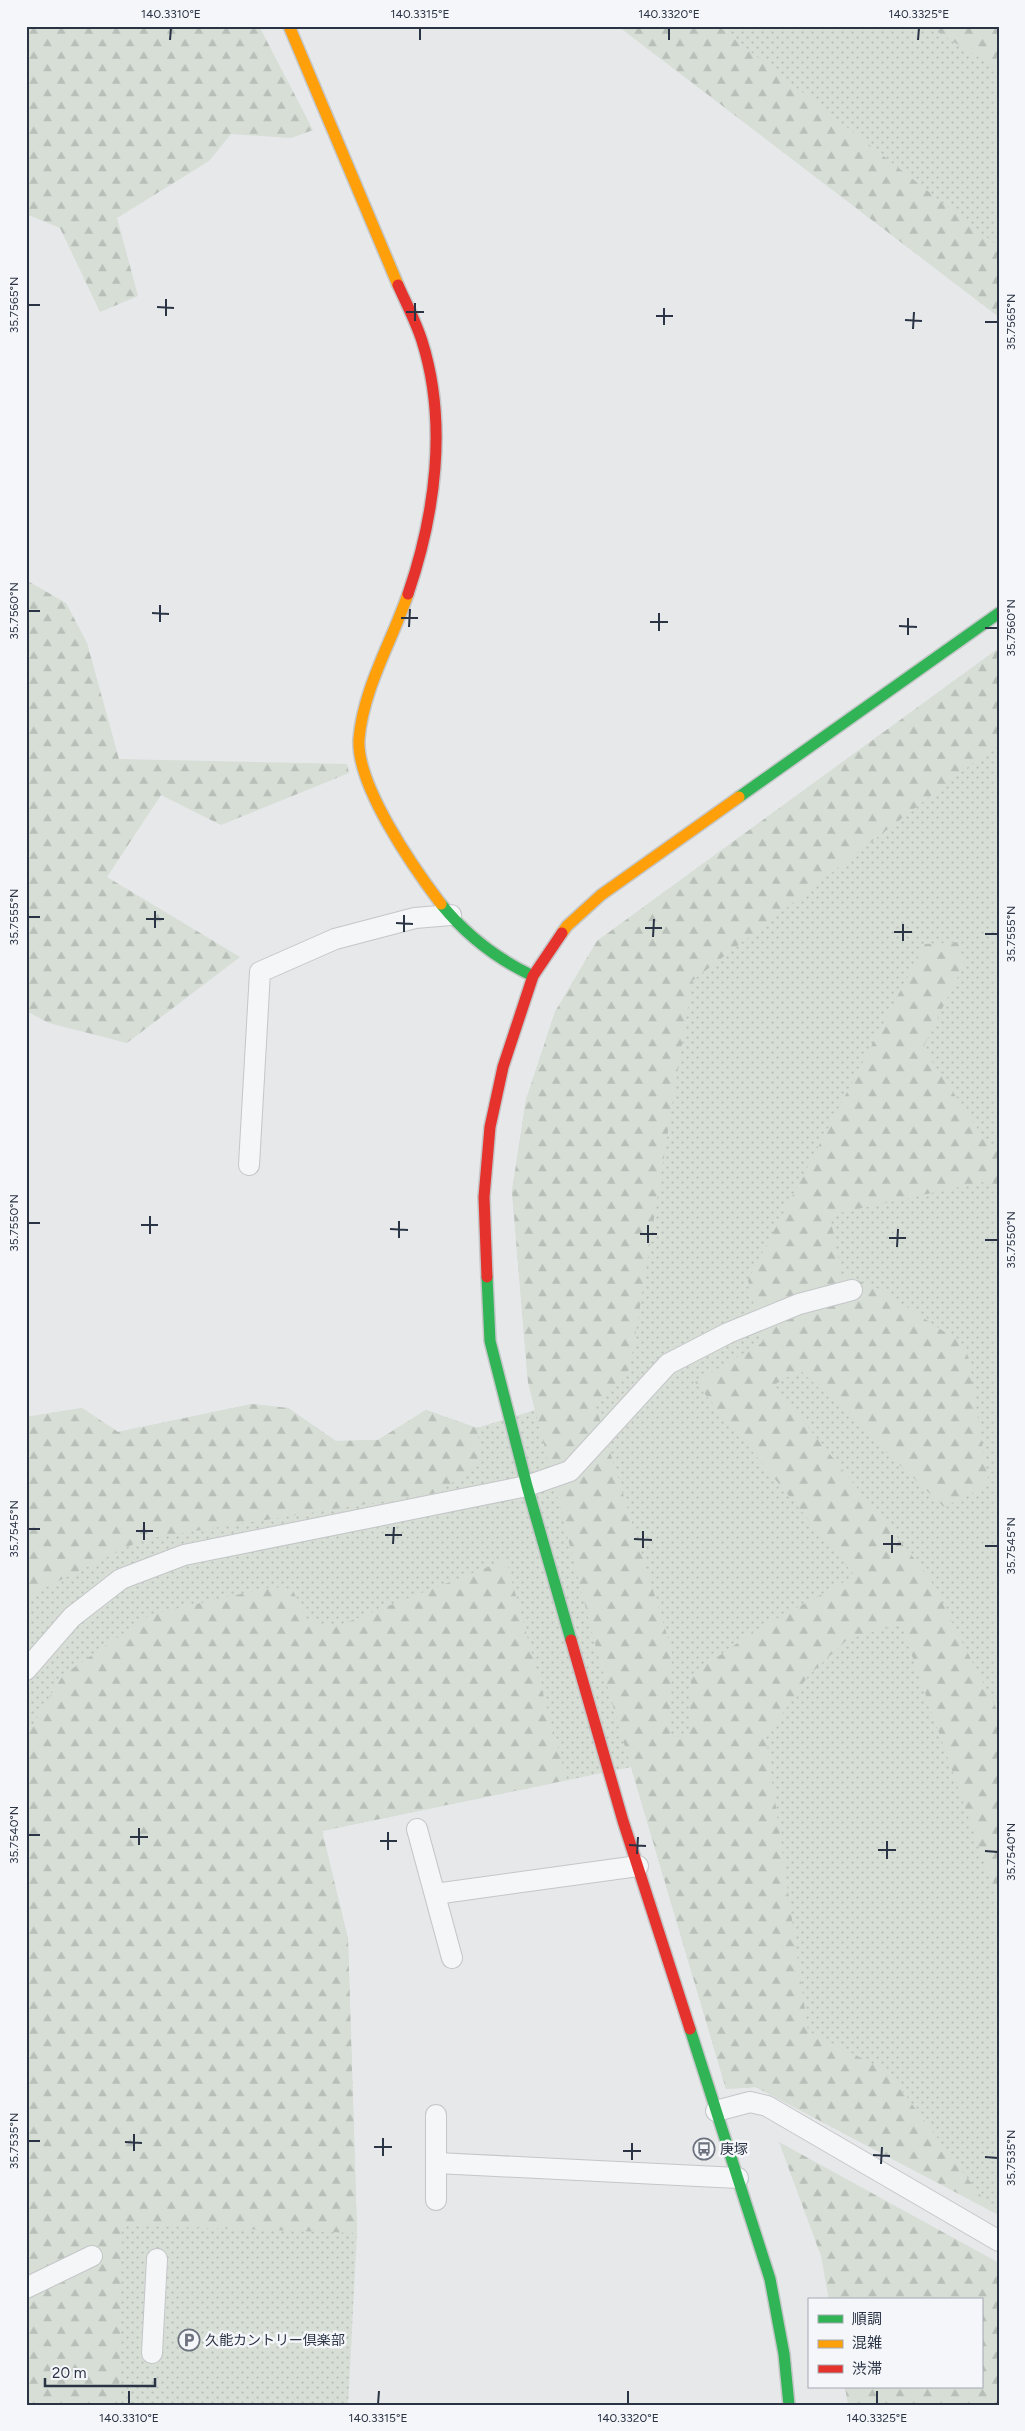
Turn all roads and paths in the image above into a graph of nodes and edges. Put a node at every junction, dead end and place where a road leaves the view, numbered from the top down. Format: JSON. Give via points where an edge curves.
{"nodes":[{"id":1,"x":289,"y":26,"type":"edge"},
{"id":2,"x":999,"y":612,"type":"edge"},
{"id":3,"x":451,"y":915,"type":"junction"},
{"id":4,"x":533,"y":976,"type":"junction"},
{"id":5,"x":250,"y":1165,"type":"dead end"},
{"id":6,"x":852,"y":1290,"type":"dead end"},
{"id":7,"x":527,"y":1486,"type":"junction"},
{"id":8,"x":26,"y":1670,"type":"edge"},
{"id":9,"x":417,"y":1829,"type":"dead end"},
{"id":10,"x":638,"y":1866,"type":"junction"},
{"id":11,"x":435,"y":1894,"type":"junction"},
{"id":12,"x":452,"y":1958,"type":"dead end"},
{"id":13,"x":716,"y":2111,"type":"junction"},
{"id":14,"x":436,"y":2115,"type":"dead end"},
{"id":15,"x":436,"y":2162,"type":"junction"},
{"id":16,"x":738,"y":2178,"type":"junction"},
{"id":17,"x":436,"y":2200,"type":"dead end"},
{"id":18,"x":999,"y":2241,"type":"edge"},
{"id":19,"x":92,"y":2256,"type":"dead end"},
{"id":20,"x":157,"y":2259,"type":"dead end"},
{"id":21,"x":26,"y":2288,"type":"edge"},
{"id":22,"x":152,"y":2353,"type":"dead end"},
{"id":23,"x":789,"y":2404,"type":"edge"},
{"id":24,"x":780,"y":2405,"type":"edge"}],
"edges":[{"from":1,"to":3,"type":"street","via":[[422,342],[432,388],[436,434],[419,557],[364,714],[359,752],[364,774],[406,852]]},
{"from":2,"to":4,"type":"street","via":[[601,895],[567,926]]},
{"from":3,"to":4,"type":"street","via":[[509,965]]},
{"from":3,"to":5,"type":"lane","via":[[415,918],[335,939],[260,972]]},
{"from":4,"to":7,"type":"street","via":[[501,1076],[490,1127],[484,1197],[490,1341]]},
{"from":6,"to":7,"type":"lane","via":[[790,1308],[728,1333],[668,1364],[570,1471]]},
{"from":7,"to":8,"type":"lane","via":[[184,1555],[121,1580],[72,1616]]},
{"from":7,"to":10,"type":"street"},
{"from":9,"to":11,"type":"lane"},
{"from":10,"to":11,"type":"lane"},
{"from":10,"to":13,"type":"street"},
{"from":11,"to":12,"type":"lane"},
{"from":13,"to":16,"type":"street"},
{"from":13,"to":18,"type":"lane","via":[[750,2102],[767,2106]]},
{"from":14,"to":15,"type":"lane"},
{"from":15,"to":16,"type":"lane"},
{"from":15,"to":17,"type":"lane"},
{"from":16,"to":23,"type":"street","via":[[770,2279],[784,2354]]},
{"from":19,"to":21,"type":"lane"},
{"from":20,"to":22,"type":"lane"},
{"from":23,"to":24,"type":"lane"}]}
